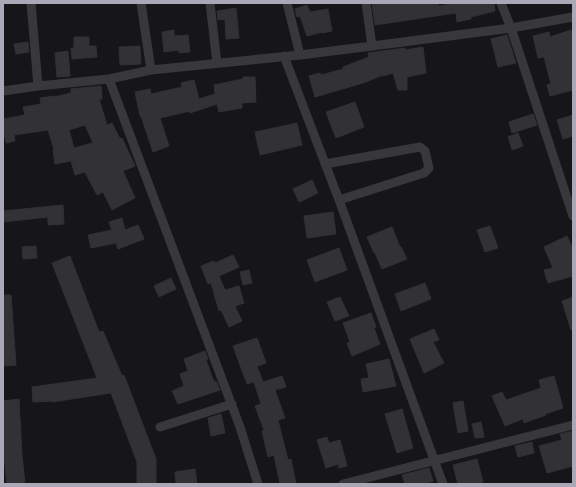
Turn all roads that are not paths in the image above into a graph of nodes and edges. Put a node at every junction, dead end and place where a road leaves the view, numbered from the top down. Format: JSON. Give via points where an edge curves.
{"nodes":[{"id":1,"x":31,"y":3,"type":"edge"},
{"id":2,"x":141,"y":3,"type":"edge"},
{"id":3,"x":210,"y":3,"type":"edge"},
{"id":4,"x":287,"y":3,"type":"edge"},
{"id":5,"x":366,"y":3,"type":"edge"},
{"id":6,"x":502,"y":3,"type":"edge"},
{"id":7,"x":573,"y":17,"type":"edge"},
{"id":8,"x":511,"y":28,"type":"junction"},
{"id":9,"x":372,"y":46,"type":"junction"},
{"id":10,"x":300,"y":55,"type":"junction"},
{"id":11,"x":284,"y":56,"type":"junction"},
{"id":12,"x":217,"y":63,"type":"junction"},
{"id":13,"x":151,"y":70,"type":"junction"},
{"id":14,"x":109,"y":79,"type":"junction"},
{"id":15,"x":38,"y":86,"type":"junction"},
{"id":16,"x":3,"y":91,"type":"edge"},
{"id":17,"x":325,"y":164,"type":"junction"},
{"id":18,"x":339,"y":200,"type":"junction"},
{"id":19,"x":573,"y":216,"type":"edge"},
{"id":20,"x":232,"y":404,"type":"junction"},
{"id":21,"x":573,"y":425,"type":"edge"},
{"id":22,"x":160,"y":427,"type":"dead end"},
{"id":23,"x":434,"y":461,"type":"junction"},
{"id":24,"x":258,"y":484,"type":"edge"},
{"id":25,"x":343,"y":484,"type":"edge"},
{"id":26,"x":443,"y":484,"type":"edge"}],
"edges":[{"from":1,"to":15,"type":"street"},
{"from":2,"to":13,"type":"street"},
{"from":3,"to":12,"type":"street"},
{"from":4,"to":10,"type":"street"},
{"from":5,"to":9,"type":"street"},
{"from":6,"to":8,"type":"street"},
{"from":7,"to":8,"type":"street"},
{"from":8,"to":9,"type":"street"},
{"from":8,"to":19,"type":"street"},
{"from":9,"to":10,"type":"street"},
{"from":10,"to":11,"type":"street"},
{"from":11,"to":12,"type":"street"},
{"from":11,"to":17,"type":"street"},
{"from":12,"to":13,"type":"street"},
{"from":13,"to":14,"type":"street"},
{"from":14,"to":15,"type":"street"},
{"from":14,"to":20,"type":"street"},
{"from":15,"to":16,"type":"street"},
{"from":17,"to":18,"type":"street"},
{"from":17,"to":18,"type":"street","via":[[420,147],[425,151],[429,168],[424,174]]},
{"from":18,"to":23,"type":"street"},
{"from":20,"to":22,"type":"street"},
{"from":20,"to":24,"type":"street"},
{"from":21,"to":23,"type":"street"},
{"from":23,"to":25,"type":"street"},
{"from":23,"to":26,"type":"street"}]}
